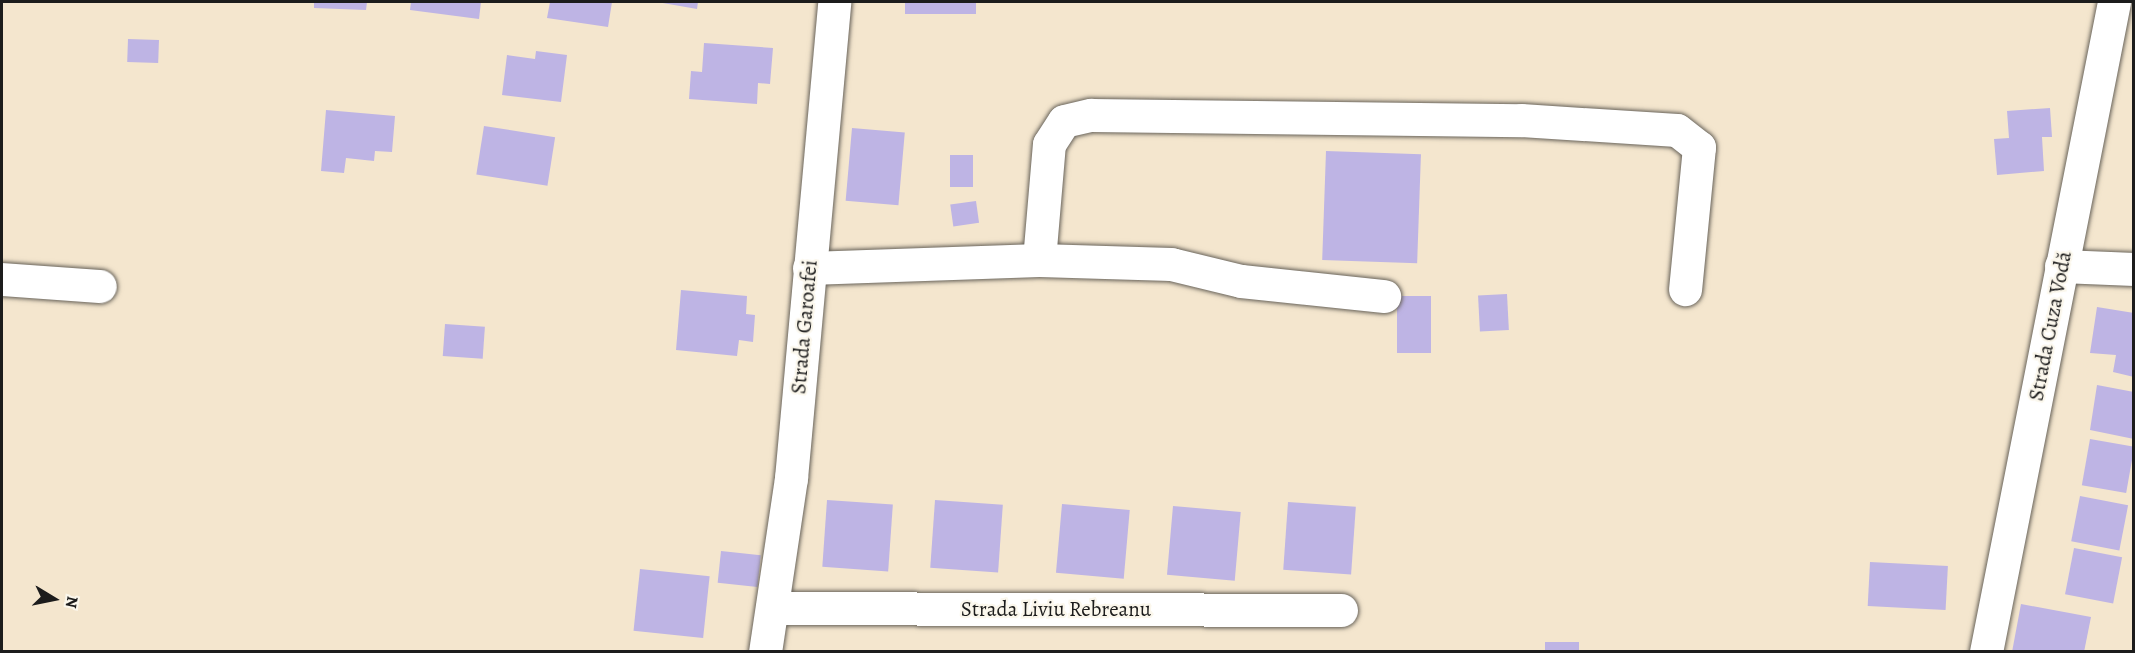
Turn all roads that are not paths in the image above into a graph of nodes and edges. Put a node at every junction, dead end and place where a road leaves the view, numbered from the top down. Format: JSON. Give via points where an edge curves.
{"nodes":[{"id":1,"x":834,"y":2,"type":"edge"},
{"id":2,"x":2114,"y":2,"type":"edge"},
{"id":3,"x":1039,"y":260,"type":"junction"},
{"id":4,"x":2061,"y":266,"type":"junction"},
{"id":5,"x":809,"y":268,"type":"junction"},
{"id":6,"x":2133,"y":269,"type":"edge"},
{"id":7,"x":2,"y":279,"type":"edge"},
{"id":8,"x":100,"y":286,"type":"dead end"},
{"id":9,"x":1685,"y":289,"type":"dead end"},
{"id":10,"x":1384,"y":296,"type":"dead end"},
{"id":11,"x":772,"y":608,"type":"junction"},
{"id":12,"x":1341,"y":610,"type":"dead end"},
{"id":13,"x":765,"y":651,"type":"edge"},
{"id":14,"x":1986,"y":651,"type":"edge"}],
"edges":[{"from":1,"to":5,"type":"street","name":"Strada Garoafei"},
{"from":2,"to":4,"type":"street","name":"Strada Cuza Vodă"},
{"from":3,"to":5,"type":"street"},
{"from":3,"to":9,"type":"street","via":[[1049,144],[1064,121],[1091,115],[1521,120],[1677,130],[1699,147]]},
{"from":3,"to":10,"type":"street","via":[[1171,264],[1241,281]]},
{"from":4,"to":6,"type":"street"},
{"from":4,"to":14,"type":"street","name":"Strada Cuza Vodă"},
{"from":5,"to":11,"type":"street","name":"Strada Garoafei","via":[[791,478]]},
{"from":7,"to":8,"type":"street"},
{"from":11,"to":12,"type":"street","name":"Strada Liviu Rebreanu"},
{"from":11,"to":13,"type":"street","name":"Strada Garoafei"}]}
